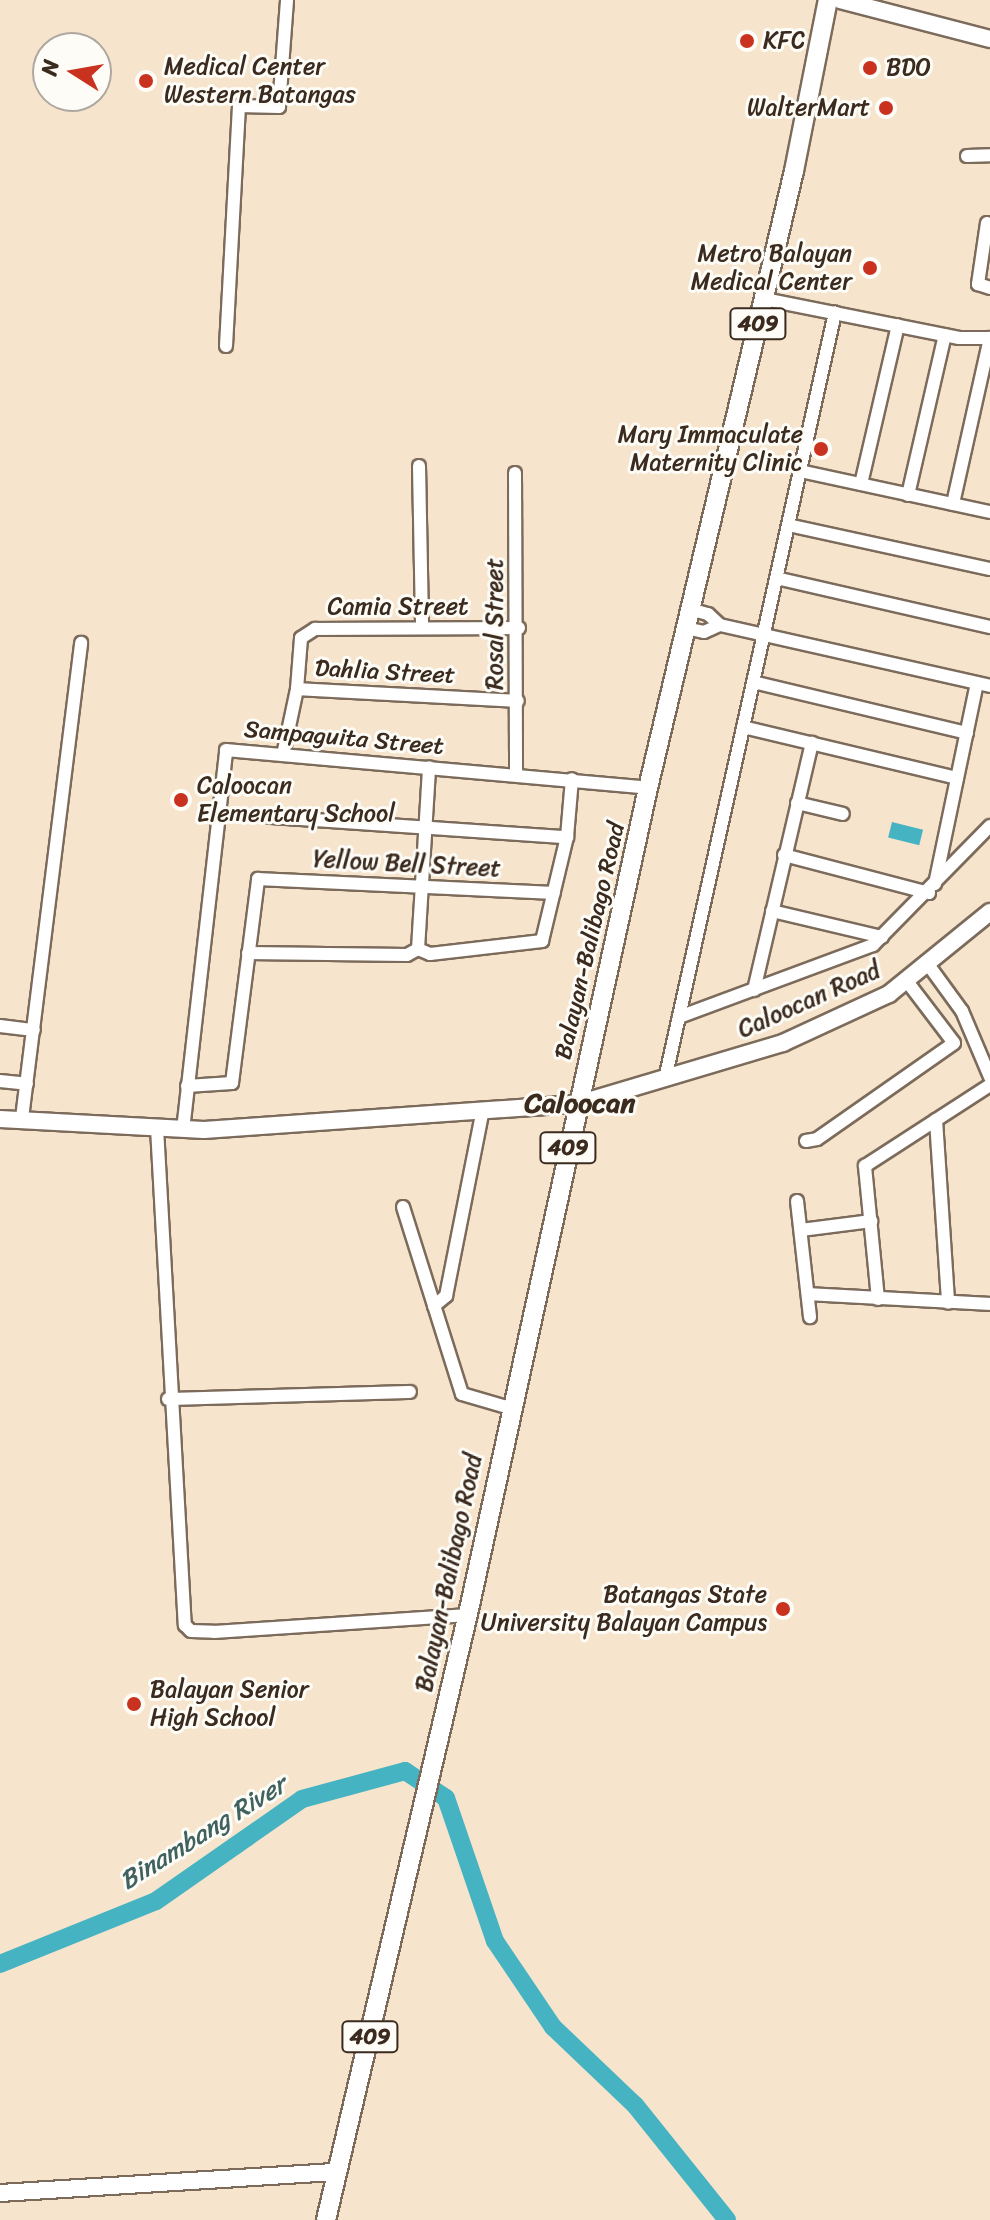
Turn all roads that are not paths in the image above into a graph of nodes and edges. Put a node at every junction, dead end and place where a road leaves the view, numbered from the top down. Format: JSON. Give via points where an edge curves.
{"nodes":[{"id":1,"x":287,"y":0,"type":"edge"},
{"id":2,"x":828,"y":0,"type":"edge"},
{"id":3,"x":840,"y":0,"type":"edge"},
{"id":4,"x":990,"y":39,"type":"edge"},
{"id":5,"x":990,"y":155,"type":"edge"},
{"id":6,"x":967,"y":156,"type":"dead end"},
{"id":7,"x":985,"y":223,"type":"edge"},
{"id":8,"x":990,"y":288,"type":"edge"},
{"id":9,"x":764,"y":299,"type":"junction"},
{"id":10,"x":835,"y":313,"type":"junction"},
{"id":11,"x":898,"y":325,"type":"junction"},
{"id":12,"x":945,"y":335,"type":"junction"},
{"id":13,"x":226,"y":346,"type":"dead end"},
{"id":14,"x":419,"y":466,"type":"dead end"},
{"id":15,"x":800,"y":471,"type":"junction"},
{"id":16,"x":515,"y":473,"type":"dead end"},
{"id":17,"x":861,"y":484,"type":"junction"},
{"id":18,"x":908,"y":495,"type":"junction"},
{"id":19,"x":953,"y":504,"type":"junction"},
{"id":20,"x":990,"y":512,"type":"edge"},
{"id":21,"x":788,"y":525,"type":"junction"},
{"id":22,"x":990,"y":569,"type":"edge"},
{"id":23,"x":776,"y":578,"type":"junction"},
{"id":24,"x":690,"y":609,"type":"junction"},
{"id":25,"x":720,"y":625,"type":"junction"},
{"id":26,"x":990,"y":627,"type":"edge"},
{"id":27,"x":422,"y":628,"type":"junction"},
{"id":28,"x":519,"y":628,"type":"junction"},
{"id":29,"x":685,"y":628,"type":"junction"},
{"id":30,"x":764,"y":635,"type":"junction"},
{"id":31,"x":81,"y":643,"type":"dead end"},
{"id":32,"x":753,"y":682,"type":"junction"},
{"id":33,"x":983,"y":685,"type":"edge"},
{"id":34,"x":297,"y":689,"type":"junction"},
{"id":35,"x":518,"y":701,"type":"junction"},
{"id":36,"x":743,"y":727,"type":"junction"},
{"id":37,"x":967,"y":733,"type":"junction"},
{"id":38,"x":812,"y":743,"type":"junction"},
{"id":39,"x":283,"y":755,"type":"junction"},
{"id":40,"x":429,"y":767,"type":"junction"},
{"id":41,"x":516,"y":774,"type":"junction"},
{"id":42,"x":957,"y":778,"type":"junction"},
{"id":43,"x":572,"y":779,"type":"junction"},
{"id":44,"x":648,"y":788,"type":"junction"},
{"id":45,"x":797,"y":803,"type":"junction"},
{"id":46,"x":843,"y":814,"type":"dead end"},
{"id":47,"x":270,"y":817,"type":"dead end"},
{"id":48,"x":990,"y":826,"type":"edge"},
{"id":49,"x":426,"y":827,"type":"junction"},
{"id":50,"x":567,"y":837,"type":"junction"},
{"id":51,"x":784,"y":855,"type":"junction"},
{"id":52,"x":421,"y":887,"type":"junction"},
{"id":53,"x":932,"y":890,"type":"junction"},
{"id":54,"x":554,"y":893,"type":"junction"},
{"id":55,"x":772,"y":911,"type":"junction"},
{"id":56,"x":990,"y":912,"type":"edge"},
{"id":57,"x":882,"y":937,"type":"junction"},
{"id":58,"x":418,"y":949,"type":"junction"},
{"id":59,"x":248,"y":953,"type":"junction"},
{"id":60,"x":927,"y":963,"type":"junction"},
{"id":61,"x":906,"y":980,"type":"junction"},
{"id":62,"x":754,"y":990,"type":"junction"},
{"id":63,"x":679,"y":1017,"type":"junction"},
{"id":64,"x":0,"y":1026,"type":"edge"},
{"id":65,"x":34,"y":1030,"type":"junction"},
{"id":66,"x":666,"y":1075,"type":"dead end"},
{"id":67,"x":990,"y":1077,"type":"edge"},
{"id":68,"x":0,"y":1081,"type":"edge"},
{"id":69,"x":27,"y":1084,"type":"junction"},
{"id":70,"x":990,"y":1085,"type":"edge"},
{"id":71,"x":187,"y":1086,"type":"junction"},
{"id":72,"x":578,"y":1104,"type":"junction"},
{"id":73,"x":482,"y":1114,"type":"junction"},
{"id":74,"x":22,"y":1118,"type":"junction"},
{"id":75,"x":0,"y":1119,"type":"edge"},
{"id":76,"x":936,"y":1120,"type":"junction"},
{"id":77,"x":157,"y":1128,"type":"junction"},
{"id":78,"x":183,"y":1130,"type":"junction"},
{"id":79,"x":806,"y":1141,"type":"dead end"},
{"id":80,"x":797,"y":1201,"type":"dead end"},
{"id":81,"x":403,"y":1207,"type":"dead end"},
{"id":82,"x":871,"y":1221,"type":"junction"},
{"id":83,"x":801,"y":1230,"type":"junction"},
{"id":84,"x":808,"y":1294,"type":"junction"},
{"id":85,"x":878,"y":1299,"type":"junction"},
{"id":86,"x":948,"y":1303,"type":"junction"},
{"id":87,"x":990,"y":1304,"type":"edge"},
{"id":88,"x":434,"y":1306,"type":"junction"},
{"id":89,"x":810,"y":1317,"type":"dead end"},
{"id":90,"x":410,"y":1392,"type":"dead end"},
{"id":91,"x":168,"y":1399,"type":"junction"},
{"id":92,"x":510,"y":1408,"type":"junction"},
{"id":93,"x":468,"y":1615,"type":"junction"},
{"id":94,"x":337,"y":2172,"type":"junction"},
{"id":95,"x":0,"y":2193,"type":"edge"},
{"id":96,"x":326,"y":2220,"type":"edge"}],
"edges":[{"from":1,"to":13,"type":"street","via":[[279,107],[239,106]]},
{"from":2,"to":9,"type":"main road","name":"Balayan-Balibago Road","number":"409"},
{"from":3,"to":4,"type":"street"},
{"from":5,"to":6,"type":"street"},
{"from":7,"to":8,"type":"street","via":[[978,284]]},
{"from":9,"to":10,"type":"street"},
{"from":9,"to":24,"type":"main road","name":"Balayan-Balibago Road","number":"409"},
{"from":10,"to":11,"type":"street"},
{"from":10,"to":15,"type":"street"},
{"from":11,"to":12,"type":"street"},
{"from":11,"to":17,"type":"street"},
{"from":12,"to":18,"type":"street"},
{"from":12,"to":19,"type":"street","via":[[990,338]]},
{"from":14,"to":27,"type":"street"},
{"from":15,"to":17,"type":"street"},
{"from":15,"to":21,"type":"street"},
{"from":16,"to":28,"type":"street","name":"Rosal Street"},
{"from":17,"to":18,"type":"street"},
{"from":18,"to":19,"type":"street"},
{"from":19,"to":20,"type":"street"},
{"from":21,"to":22,"type":"street"},
{"from":21,"to":23,"type":"street"},
{"from":23,"to":26,"type":"street"},
{"from":23,"to":30,"type":"street"},
{"from":24,"to":25,"type":"street","via":[[708,614]]},
{"from":24,"to":29,"type":"main road","name":"Balayan-Balibago Road","number":"409"},
{"from":25,"to":29,"type":"street","via":[[704,632]]},
{"from":25,"to":30,"type":"street"},
{"from":27,"to":28,"type":"street","name":"Camia Street"},
{"from":27,"to":34,"type":"street","name":"Camia Street","via":[[315,629],[301,638]]},
{"from":28,"to":35,"type":"street","name":"Rosal Street"},
{"from":29,"to":44,"type":"main road","name":"Balayan-Balibago Road","number":"409"},
{"from":30,"to":32,"type":"street"},
{"from":30,"to":33,"type":"street"},
{"from":31,"to":65,"type":"street"},
{"from":32,"to":36,"type":"street"},
{"from":32,"to":37,"type":"street"},
{"from":33,"to":37,"type":"street"},
{"from":34,"to":35,"type":"street","name":"Dahlia Street"},
{"from":34,"to":39,"type":"street","name":"Camia Street"},
{"from":35,"to":41,"type":"street","name":"Rosal Street"},
{"from":36,"to":38,"type":"street"},
{"from":36,"to":63,"type":"street"},
{"from":37,"to":42,"type":"street"},
{"from":38,"to":42,"type":"street"},
{"from":38,"to":45,"type":"street"},
{"from":39,"to":40,"type":"street","name":"Sampaguita Street"},
{"from":39,"to":71,"type":"street","name":"Sampaguita Street","via":[[226,750]]},
{"from":40,"to":41,"type":"street","name":"Sampaguita Street"},
{"from":40,"to":49,"type":"street"},
{"from":41,"to":43,"type":"street","name":"Sampaguita Street"},
{"from":42,"to":53,"type":"street"},
{"from":43,"to":44,"type":"street","name":"Sampaguita Street"},
{"from":43,"to":50,"type":"street"},
{"from":44,"to":72,"type":"main road","name":"Balayan-Balibago Road","number":"409"},
{"from":45,"to":46,"type":"street"},
{"from":45,"to":51,"type":"street"},
{"from":47,"to":49,"type":"street"},
{"from":48,"to":53,"type":"street"},
{"from":49,"to":50,"type":"street"},
{"from":49,"to":52,"type":"street"},
{"from":50,"to":54,"type":"street"},
{"from":51,"to":53,"type":"street"},
{"from":51,"to":55,"type":"street"},
{"from":52,"to":54,"type":"street","name":"Yellow Bell Street"},
{"from":52,"to":58,"type":"street"},
{"from":52,"to":59,"type":"street","name":"Yellow Bell Street","via":[[258,879]]},
{"from":53,"to":57,"type":"street"},
{"from":54,"to":58,"type":"street","via":[[548,928],[533,946],[430,954]]},
{"from":55,"to":57,"type":"street"},
{"from":55,"to":62,"type":"street"},
{"from":56,"to":60,"type":"street","name":"Caloocan Road"},
{"from":57,"to":62,"type":"street"},
{"from":58,"to":59,"type":"street","via":[[407,955]]},
{"from":59,"to":71,"type":"street","via":[[232,1083]]},
{"from":60,"to":61,"type":"street","name":"Caloocan Road"},
{"from":60,"to":67,"type":"street","via":[[962,1011]]},
{"from":61,"to":72,"type":"street","name":"Caloocan Road","via":[[889,994],[783,1043]]},
{"from":61,"to":79,"type":"street","via":[[954,1043],[817,1139]]},
{"from":62,"to":63,"type":"street"},
{"from":63,"to":66,"type":"street"},
{"from":64,"to":65,"type":"street"},
{"from":65,"to":69,"type":"street"},
{"from":68,"to":69,"type":"street"},
{"from":69,"to":74,"type":"street"},
{"from":70,"to":76,"type":"street"},
{"from":71,"to":78,"type":"street","name":"Sampaguita Street"},
{"from":72,"to":73,"type":"street","name":"Caloocan Road"},
{"from":72,"to":92,"type":"main road","name":"Balayan-Balibago Road","number":"409"},
{"from":73,"to":78,"type":"street","name":"Caloocan Road"},
{"from":73,"to":88,"type":"street","via":[[446,1296]]},
{"from":74,"to":75,"type":"street","name":"Caloocan Road"},
{"from":74,"to":77,"type":"street","name":"Caloocan Road"},
{"from":76,"to":82,"type":"street","via":[[865,1166]]},
{"from":76,"to":86,"type":"street"},
{"from":77,"to":78,"type":"street","name":"Caloocan Road"},
{"from":77,"to":91,"type":"street"},
{"from":80,"to":83,"type":"street"},
{"from":81,"to":88,"type":"street"},
{"from":82,"to":83,"type":"street"},
{"from":82,"to":85,"type":"street"},
{"from":83,"to":84,"type":"street"},
{"from":84,"to":85,"type":"street"},
{"from":84,"to":89,"type":"street"},
{"from":85,"to":86,"type":"street"},
{"from":86,"to":87,"type":"street"},
{"from":88,"to":92,"type":"street","via":[[462,1394]]},
{"from":90,"to":91,"type":"street"},
{"from":91,"to":93,"type":"street","via":[[185,1625],[191,1631]]},
{"from":92,"to":93,"type":"main road","name":"Balayan-Balibago Road","number":"409"},
{"from":93,"to":94,"type":"main road","name":"Balayan-Balibago Road","number":"409"},
{"from":94,"to":95,"type":"street"},
{"from":94,"to":96,"type":"main road","name":"Balayan-Balibago Road","number":"409"}]}
